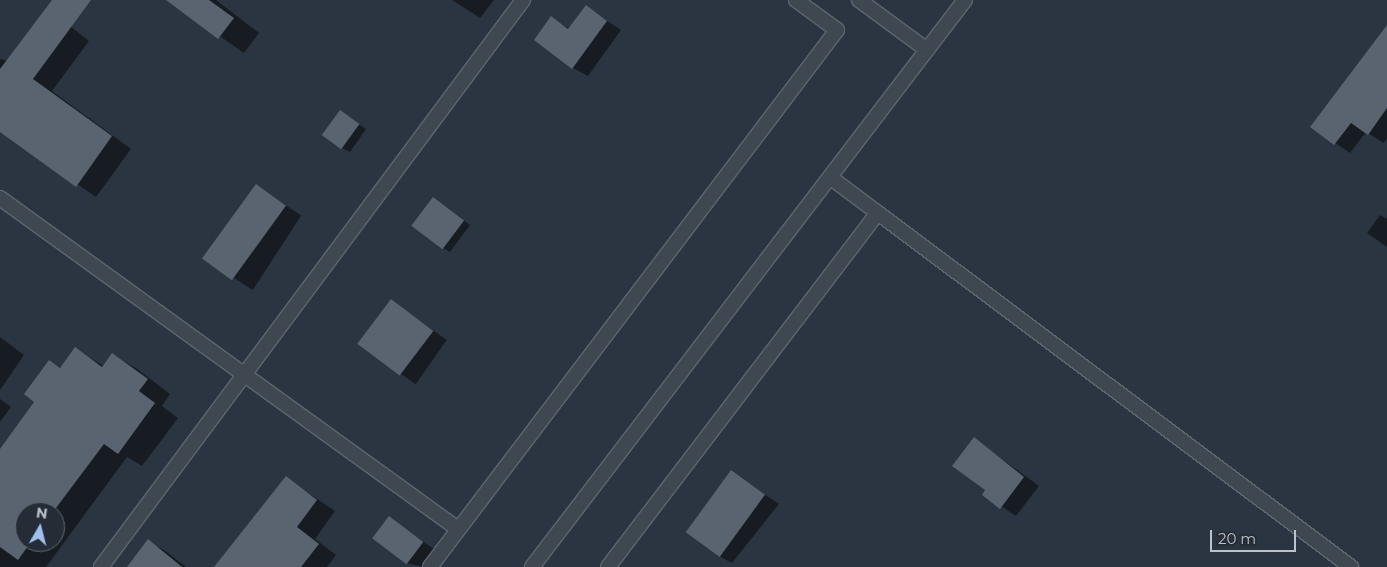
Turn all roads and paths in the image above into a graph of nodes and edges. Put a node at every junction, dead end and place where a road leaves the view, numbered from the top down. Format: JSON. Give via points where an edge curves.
{"nodes":[{"id":1,"x":523,"y":0,"type":"edge"},
{"id":2,"x":796,"y":0,"type":"edge"},
{"id":3,"x":859,"y":0,"type":"edge"},
{"id":4,"x":965,"y":0,"type":"edge"},
{"id":5,"x":927,"y":50,"type":"junction"},
{"id":6,"x":830,"y":177,"type":"junction"},
{"id":7,"x":0,"y":198,"type":"edge"},
{"id":8,"x":878,"y":213,"type":"junction"},
{"id":9,"x":244,"y":374,"type":"junction"},
{"id":10,"x":458,"y":529,"type":"junction"},
{"id":11,"x":101,"y":567,"type":"edge"},
{"id":12,"x":430,"y":567,"type":"edge"},
{"id":13,"x":532,"y":567,"type":"edge"},
{"id":14,"x":608,"y":567,"type":"edge"},
{"id":15,"x":1351,"y":567,"type":"edge"}],
"edges":[{"from":1,"to":9,"type":"lane"},
{"from":2,"to":10,"type":"lane","via":[[836,30]]},
{"from":3,"to":5,"type":"lane"},
{"from":4,"to":5,"type":"lane"},
{"from":5,"to":6,"type":"lane"},
{"from":6,"to":8,"type":"lane"},
{"from":6,"to":13,"type":"lane"},
{"from":7,"to":9,"type":"lane"},
{"from":8,"to":14,"type":"lane"},
{"from":8,"to":15,"type":"lane"},
{"from":9,"to":10,"type":"lane"},
{"from":9,"to":11,"type":"lane"},
{"from":10,"to":12,"type":"lane"}]}
